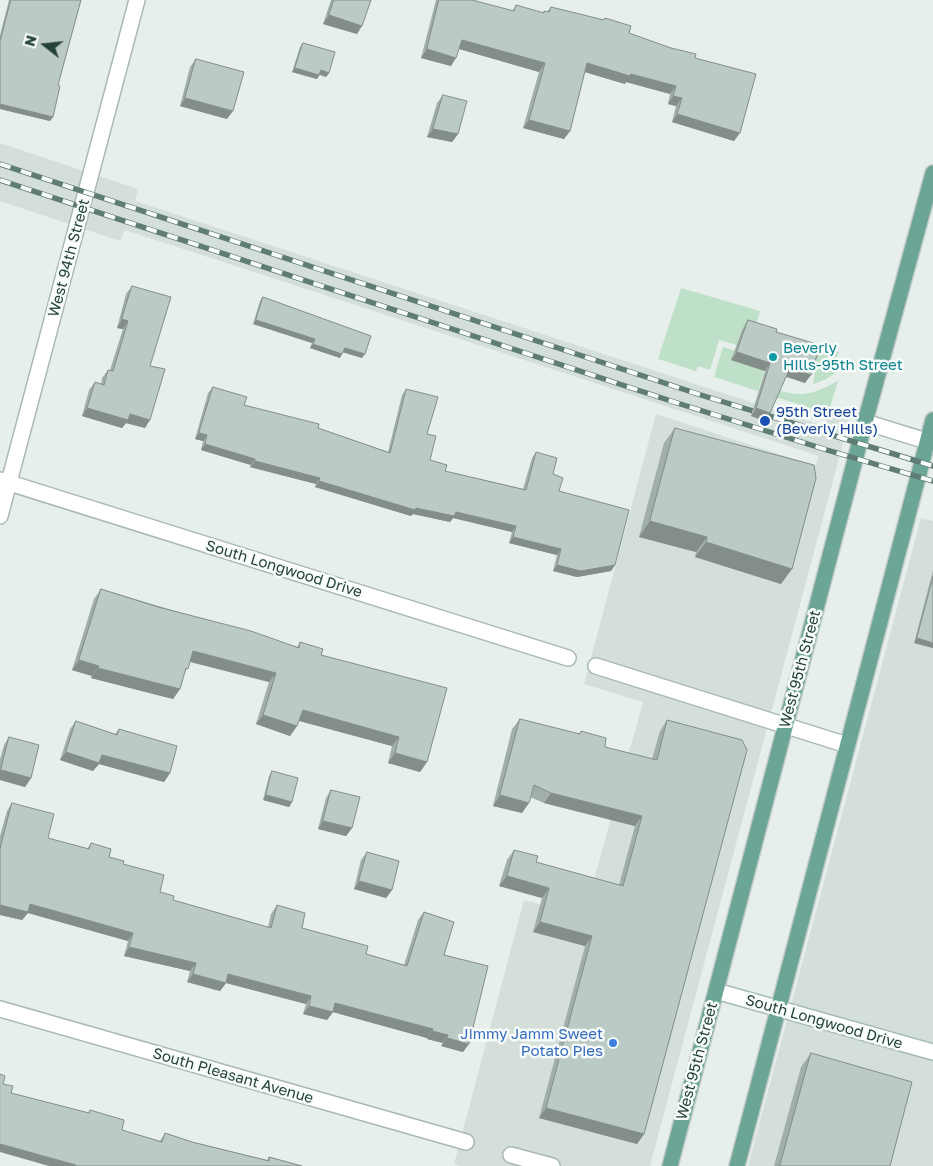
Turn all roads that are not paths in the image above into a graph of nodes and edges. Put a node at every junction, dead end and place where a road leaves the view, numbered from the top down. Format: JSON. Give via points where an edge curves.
{"nodes":[{"id":1,"x":137,"y":0,"type":"edge"},
{"id":2,"x":933,"y":173,"type":"edge"},
{"id":3,"x":933,"y":420,"type":"edge"},
{"id":4,"x":865,"y":422,"type":"junction"},
{"id":5,"x":930,"y":442,"type":"edge"},
{"id":6,"x":4,"y":482,"type":"edge"},
{"id":7,"x":0,"y":516,"type":"edge"},
{"id":8,"x":568,"y":658,"type":"dead end"},
{"id":9,"x":596,"y":666,"type":"dead end"},
{"id":10,"x":785,"y":725,"type":"junction"},
{"id":11,"x":847,"y":745,"type":"junction"},
{"id":12,"x":716,"y":991,"type":"junction"},
{"id":13,"x":778,"y":1008,"type":"junction"},
{"id":14,"x":0,"y":1009,"type":"edge"},
{"id":15,"x":933,"y":1052,"type":"edge"},
{"id":16,"x":466,"y":1142,"type":"dead end"},
{"id":17,"x":511,"y":1155,"type":"dead end"},
{"id":18,"x":552,"y":1166,"type":"edge"},
{"id":19,"x":670,"y":1166,"type":"edge"},
{"id":20,"x":737,"y":1166,"type":"edge"}],
"edges":[{"from":1,"to":6,"type":"street","name":"West 94th Street"},
{"from":2,"to":4,"type":"main road","name":"West 95th Street"},
{"from":3,"to":5,"type":"main road"},
{"from":4,"to":5,"type":"street"},
{"from":4,"to":10,"type":"main road","name":"West 95th Street"},
{"from":5,"to":11,"type":"main road"},
{"from":6,"to":7,"type":"street","name":"West 94th Street"},
{"from":6,"to":8,"type":"street","name":"South Longwood Drive"},
{"from":9,"to":10,"type":"street"},
{"from":10,"to":11,"type":"street"},
{"from":10,"to":12,"type":"main road","name":"West 95th Street"},
{"from":11,"to":13,"type":"main road"},
{"from":12,"to":13,"type":"street","name":"South Longwood Drive"},
{"from":12,"to":19,"type":"main road","name":"West 95th Street"},
{"from":13,"to":15,"type":"street","name":"South Longwood Drive"},
{"from":13,"to":20,"type":"main road"},
{"from":14,"to":16,"type":"street","name":"South Pleasant Avenue"},
{"from":17,"to":18,"type":"street"}]}
